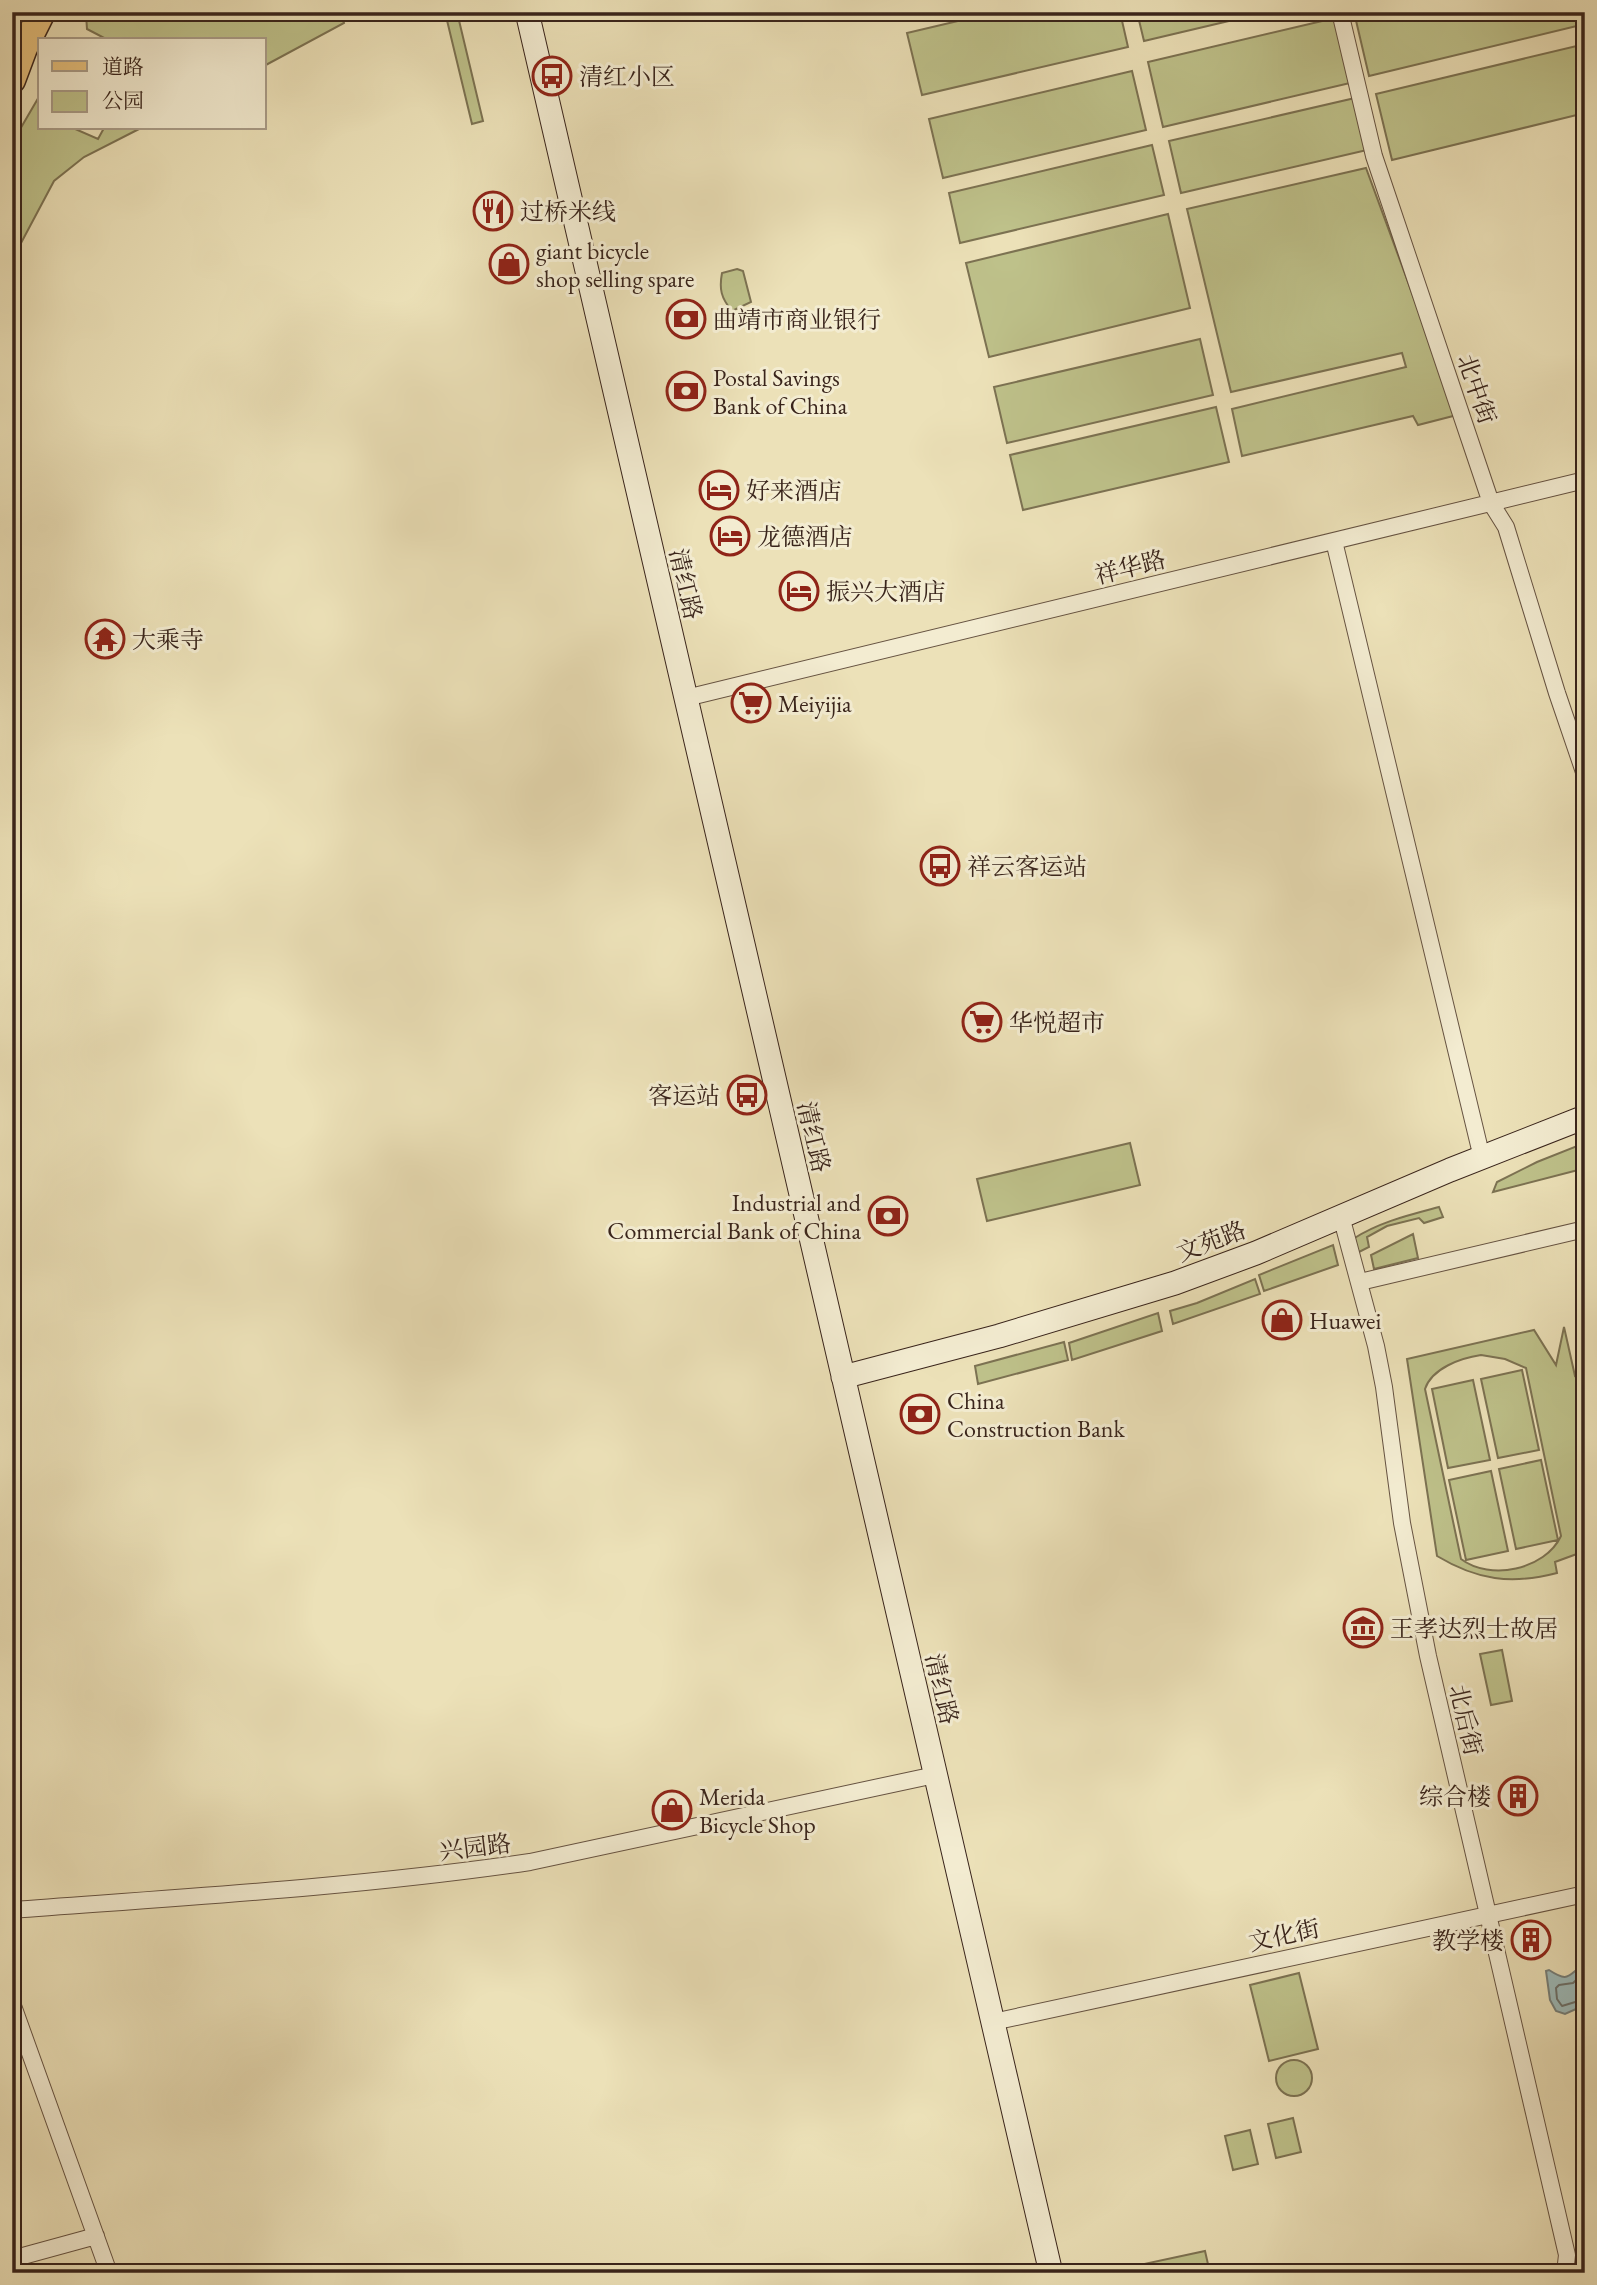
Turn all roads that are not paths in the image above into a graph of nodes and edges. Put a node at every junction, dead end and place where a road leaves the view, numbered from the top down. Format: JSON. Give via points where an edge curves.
{"nodes":[{"id":1,"x":42,"y":12,"type":"edge"},
{"id":2,"x":527,"y":12,"type":"edge"},
{"id":3,"x":1339,"y":12,"type":"edge"},
{"id":4,"x":12,"y":79,"type":"edge"},
{"id":5,"x":1585,"y":480,"type":"edge"},
{"id":6,"x":1492,"y":503,"type":"junction"},
{"id":7,"x":1334,"y":541,"type":"junction"},
{"id":8,"x":685,"y":698,"type":"junction"},
{"id":9,"x":1585,"y":775,"type":"edge"},
{"id":10,"x":1585,"y":1117,"type":"edge"},
{"id":11,"x":1482,"y":1158,"type":"junction"},
{"id":12,"x":1341,"y":1216,"type":"junction"},
{"id":13,"x":1585,"y":1229,"type":"edge"},
{"id":14,"x":1360,"y":1282,"type":"junction"},
{"id":15,"x":843,"y":1377,"type":"junction"},
{"id":16,"x":935,"y":1775,"type":"junction"},
{"id":17,"x":1585,"y":1894,"type":"edge"},
{"id":18,"x":12,"y":1910,"type":"edge"},
{"id":19,"x":1488,"y":1915,"type":"junction"},
{"id":20,"x":12,"y":2003,"type":"edge"},
{"id":21,"x":993,"y":2022,"type":"junction"},
{"id":22,"x":96,"y":2236,"type":"junction"},
{"id":23,"x":12,"y":2259,"type":"edge"},
{"id":24,"x":109,"y":2273,"type":"edge"},
{"id":25,"x":1051,"y":2273,"type":"edge"},
{"id":26,"x":1565,"y":2273,"type":"edge"}],
"edges":[{"from":1,"to":4,"type":"main road"},
{"from":2,"to":8,"type":"main road","name":"清红路"},
{"from":3,"to":6,"type":"street","name":"北中街","via":[[1374,156]]},
{"from":5,"to":6,"type":"street","name":"祥华路"},
{"from":6,"to":7,"type":"street","name":"祥华路"},
{"from":6,"to":9,"type":"street","name":"北中街","via":[[1506,527]]},
{"from":7,"to":8,"type":"street","name":"祥华路"},
{"from":7,"to":11,"type":"street"},
{"from":8,"to":15,"type":"main road","name":"清红路"},
{"from":10,"to":11,"type":"main road","name":"文苑路"},
{"from":11,"to":12,"type":"main road","name":"文苑路"},
{"from":12,"to":14,"type":"street","name":"北后街"},
{"from":12,"to":15,"type":"main road","name":"文苑路","via":[[1163,1287]]},
{"from":13,"to":14,"type":"street"},
{"from":14,"to":19,"type":"street","name":"北后街","via":[[1384,1387],[1416,1599]]},
{"from":15,"to":16,"type":"main road","name":"清红路"},
{"from":16,"to":18,"type":"street","name":"兴园路","via":[[480,1870]]},
{"from":16,"to":21,"type":"main road","name":"清红路"},
{"from":17,"to":19,"type":"street","name":"文化街"},
{"from":19,"to":21,"type":"street","name":"文化街"},
{"from":19,"to":26,"type":"street","name":"北后街","via":[[1567,2255]]},
{"from":20,"to":22,"type":"street"},
{"from":21,"to":25,"type":"main road","name":"清红路"},
{"from":22,"to":23,"type":"street"},
{"from":22,"to":24,"type":"street"}]}
